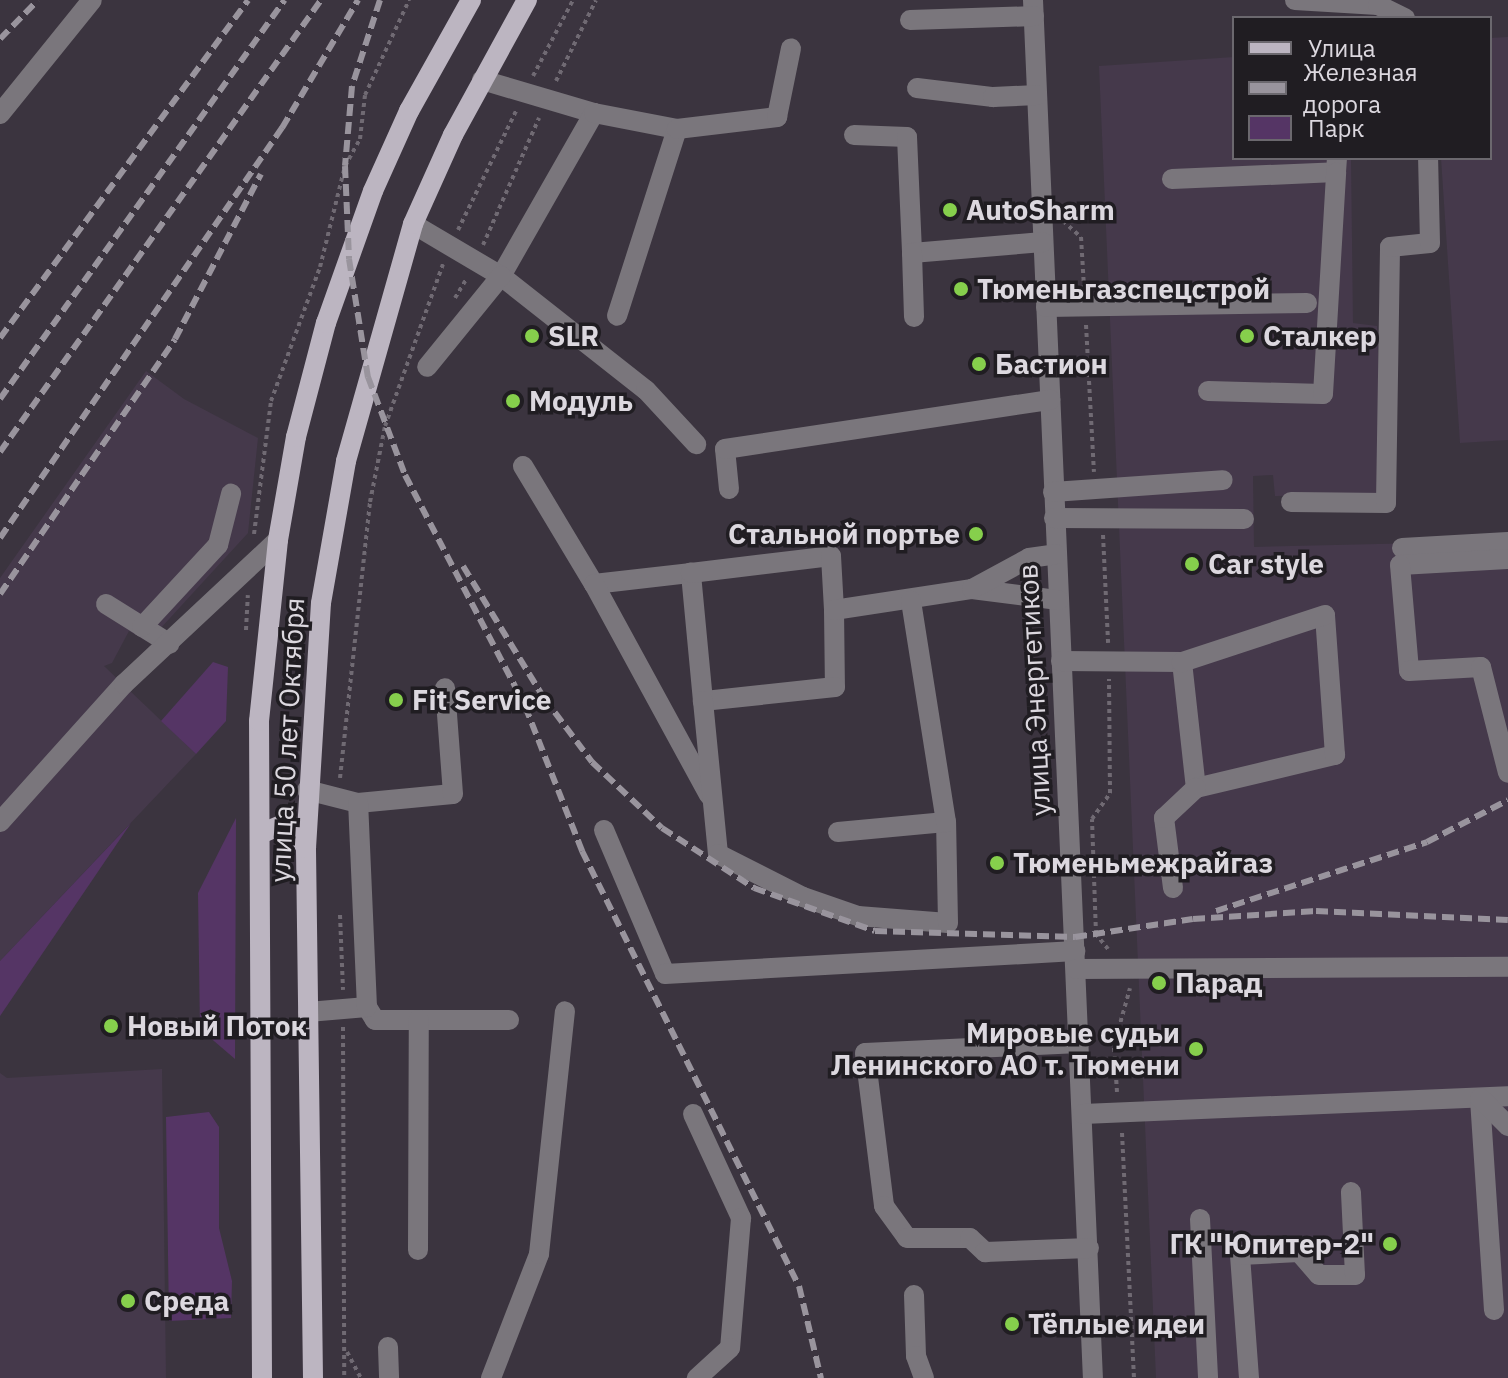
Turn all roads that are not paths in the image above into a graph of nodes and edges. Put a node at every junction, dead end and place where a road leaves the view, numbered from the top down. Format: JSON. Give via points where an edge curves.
{"nodes":[{"id":1,"x":92,"y":0,"type":"edge"},
{"id":2,"x":471,"y":0,"type":"edge"},
{"id":3,"x":527,"y":0,"type":"edge"},
{"id":4,"x":1295,"y":0,"type":"edge"},
{"id":5,"x":1034,"y":8,"type":"edge"},
{"id":6,"x":1373,"y":8,"type":"edge"},
{"id":7,"x":1399,"y":16,"type":"edge"},
{"id":8,"x":910,"y":20,"type":"dead end"},
{"id":9,"x":791,"y":48,"type":"dead end"},
{"id":10,"x":482,"y":80,"type":"junction"},
{"id":11,"x":917,"y":88,"type":"dead end"},
{"id":12,"x":1037,"y":95,"type":"junction"},
{"id":13,"x":594,"y":113,"type":"junction"},
{"id":14,"x":0,"y":114,"type":"edge"},
{"id":15,"x":677,"y":129,"type":"junction"},
{"id":16,"x":854,"y":135,"type":"dead end"},
{"id":17,"x":1428,"y":160,"type":"edge"},
{"id":18,"x":1336,"y":165,"type":"edge"},
{"id":19,"x":1172,"y":179,"type":"dead end"},
{"id":20,"x":413,"y":224,"type":"junction"},
{"id":21,"x":1043,"y":242,"type":"junction"},
{"id":22,"x":912,"y":253,"type":"junction"},
{"id":23,"x":501,"y":276,"type":"junction"},
{"id":24,"x":1307,"y":303,"type":"dead end"},
{"id":25,"x":1046,"y":307,"type":"junction"},
{"id":26,"x":617,"y":316,"type":"dead end"},
{"id":27,"x":914,"y":317,"type":"dead end"},
{"id":28,"x":425,"y":360,"type":"road end"},
{"id":29,"x":1208,"y":391,"type":"dead end"},
{"id":30,"x":1050,"y":400,"type":"junction"},
{"id":31,"x":696,"y":444,"type":"dead end"},
{"id":32,"x":523,"y":466,"type":"dead end"},
{"id":33,"x":1223,"y":480,"type":"dead end"},
{"id":34,"x":729,"y":489,"type":"dead end"},
{"id":35,"x":1053,"y":492,"type":"junction"},
{"id":36,"x":231,"y":494,"type":"dead end"},
{"id":37,"x":1291,"y":502,"type":"dead end"},
{"id":38,"x":1054,"y":518,"type":"junction"},
{"id":39,"x":1244,"y":519,"type":"dead end"},
{"id":40,"x":278,"y":540,"type":"junction"},
{"id":41,"x":1508,"y":542,"type":"edge"},
{"id":42,"x":1402,"y":548,"type":"dead end"},
{"id":43,"x":1056,"y":554,"type":"junction"},
{"id":44,"x":1508,"y":559,"type":"edge"},
{"id":45,"x":691,"y":573,"type":"junction"},
{"id":46,"x":594,"y":584,"type":"junction"},
{"id":47,"x":972,"y":589,"type":"junction"},
{"id":48,"x":1058,"y":600,"type":"junction"},
{"id":49,"x":911,"y":601,"type":"junction"},
{"id":50,"x":106,"y":604,"type":"dead end"},
{"id":51,"x":834,"y":610,"type":"junction"},
{"id":52,"x":142,"y":627,"type":"junction"},
{"id":53,"x":170,"y":644,"type":"junction"},
{"id":54,"x":1061,"y":661,"type":"junction"},
{"id":55,"x":1182,"y":662,"type":"junction"},
{"id":56,"x":445,"y":688,"type":"dead end"},
{"id":57,"x":703,"y":701,"type":"junction"},
{"id":58,"x":1508,"y":773,"type":"edge"},
{"id":59,"x":1196,"y":788,"type":"junction"},
{"id":60,"x":307,"y":790,"type":"junction"},
{"id":61,"x":713,"y":802,"type":"junction"},
{"id":62,"x":358,"y":803,"type":"junction"},
{"id":63,"x":0,"y":822,"type":"edge"},
{"id":64,"x":946,"y":822,"type":"junction"},
{"id":65,"x":604,"y":830,"type":"dead end"},
{"id":66,"x":838,"y":832,"type":"dead end"},
{"id":67,"x":260,"y":834,"type":"junction"},
{"id":68,"x":306,"y":848,"type":"junction"},
{"id":69,"x":1173,"y":888,"type":"dead end"},
{"id":70,"x":1076,"y":960,"type":"junction"},
{"id":71,"x":1508,"y":967,"type":"edge"},
{"id":72,"x":367,"y":1007,"type":"junction"},
{"id":73,"x":565,"y":1011,"type":"dead end"},
{"id":74,"x":308,"y":1012,"type":"junction"},
{"id":75,"x":419,"y":1020,"type":"junction"},
{"id":76,"x":509,"y":1020,"type":"dead end"},
{"id":77,"x":1079,"y":1043,"type":"junction"},
{"id":78,"x":1508,"y":1096,"type":"edge"},
{"id":79,"x":1480,"y":1098,"type":"junction"},
{"id":80,"x":693,"y":1114,"type":"dead end"},
{"id":81,"x":1083,"y":1114,"type":"junction"},
{"id":82,"x":1508,"y":1126,"type":"edge"},
{"id":83,"x":1351,"y":1192,"type":"dead end"},
{"id":84,"x":1200,"y":1219,"type":"dead end"},
{"id":85,"x":1089,"y":1248,"type":"junction"},
{"id":86,"x":418,"y":1250,"type":"dead end"},
{"id":87,"x":914,"y":1295,"type":"dead end"},
{"id":88,"x":1494,"y":1310,"type":"dead end"},
{"id":89,"x":388,"y":1347,"type":"dead end"},
{"id":90,"x":262,"y":1378,"type":"edge"},
{"id":91,"x":313,"y":1378,"type":"edge"},
{"id":92,"x":389,"y":1378,"type":"edge"},
{"id":93,"x":491,"y":1378,"type":"edge"},
{"id":94,"x":697,"y":1378,"type":"edge"},
{"id":95,"x":924,"y":1378,"type":"edge"},
{"id":96,"x":1093,"y":1378,"type":"edge"},
{"id":97,"x":1208,"y":1378,"type":"edge"},
{"id":98,"x":1249,"y":1378,"type":"edge"}],
"edges":[{"from":1,"to":14,"type":"street"},
{"from":2,"to":40,"type":"main road","name":"улица 50 лет Октября","via":[[409,111],[368,204],[326,323],[296,437]]},
{"from":3,"to":10,"type":"main road","name":"улица 50 лет Октября"},
{"from":4,"to":6,"type":"street"},
{"from":5,"to":8,"type":"street"},
{"from":5,"to":12,"type":"street","name":"улица Энергетиков"},
{"from":6,"to":7,"type":"street"},
{"from":9,"to":15,"type":"street","via":[[777,117]]},
{"from":10,"to":13,"type":"street"},
{"from":10,"to":20,"type":"main road","name":"улица 50 лет Октября"},
{"from":11,"to":12,"type":"street","via":[[993,97]]},
{"from":12,"to":21,"type":"street","name":"улица Энергетиков"},
{"from":13,"to":15,"type":"street"},
{"from":13,"to":23,"type":"street"},
{"from":15,"to":26,"type":"street"},
{"from":16,"to":22,"type":"street","via":[[907,137]]},
{"from":17,"to":37,"type":"street","via":[[1430,243],[1390,247],[1386,503]]},
{"from":18,"to":19,"type":"street"},
{"from":18,"to":29,"type":"street","via":[[1323,394]]},
{"from":20,"to":23,"type":"street"},
{"from":20,"to":60,"type":"main road","name":"улица 50 лет Октября","via":[[346,461],[321,603]]},
{"from":21,"to":22,"type":"street"},
{"from":21,"to":25,"type":"street","name":"улица Энергетиков"},
{"from":22,"to":27,"type":"street"},
{"from":23,"to":28,"type":"street"},
{"from":23,"to":31,"type":"street","via":[[646,390]]},
{"from":24,"to":25,"type":"street"},
{"from":25,"to":30,"type":"street","name":"улица Энергетиков"},
{"from":30,"to":34,"type":"street","via":[[725,449]]},
{"from":30,"to":35,"type":"street","name":"улица Энергетиков"},
{"from":32,"to":46,"type":"street"},
{"from":33,"to":35,"type":"street"},
{"from":35,"to":38,"type":"street","name":"улица Энергетиков"},
{"from":36,"to":52,"type":"street","via":[[218,545]]},
{"from":38,"to":39,"type":"street"},
{"from":38,"to":43,"type":"street","name":"улица Энергетиков"},
{"from":40,"to":53,"type":"street"},
{"from":40,"to":67,"type":"main road","name":"улица 50 лет Октября","via":[[259,721]]},
{"from":41,"to":42,"type":"street"},
{"from":43,"to":47,"type":"street","via":[[1029,558]]},
{"from":43,"to":48,"type":"street","name":"улица Энергетиков"},
{"from":44,"to":58,"type":"street","via":[[1400,565],[1409,671],[1481,667]]},
{"from":45,"to":46,"type":"street"},
{"from":45,"to":51,"type":"street","via":[[831,556]]},
{"from":45,"to":57,"type":"street"},
{"from":46,"to":61,"type":"street"},
{"from":47,"to":48,"type":"street"},
{"from":47,"to":49,"type":"street"},
{"from":48,"to":54,"type":"street","name":"улица Энергетиков"},
{"from":49,"to":51,"type":"street"},
{"from":49,"to":64,"type":"street"},
{"from":50,"to":52,"type":"street"},
{"from":51,"to":57,"type":"street","via":[[835,687]]},
{"from":52,"to":53,"type":"street"},
{"from":53,"to":63,"type":"street","via":[[55,757]]},
{"from":54,"to":55,"type":"street"},
{"from":54,"to":70,"type":"street","name":"улица Энергетиков"},
{"from":55,"to":59,"type":"street"},
{"from":55,"to":59,"type":"street","via":[[1325,615],[1335,755]]},
{"from":56,"to":62,"type":"street","via":[[453,794]]},
{"from":57,"to":61,"type":"street"},
{"from":59,"to":69,"type":"street","via":[[1164,818]]},
{"from":60,"to":62,"type":"street"},
{"from":60,"to":68,"type":"main road","name":"улица 50 лет Октября"},
{"from":61,"to":64,"type":"street","via":[[718,854],[803,897],[858,916],[948,923]]},
{"from":62,"to":72,"type":"street"},
{"from":64,"to":66,"type":"street"},
{"from":65,"to":70,"type":"street","via":[[665,974]]},
{"from":67,"to":68,"type":"main road","via":[[284,824],[295,828]]},
{"from":67,"to":90,"type":"main road","name":"улица 50 лет Октября"},
{"from":68,"to":74,"type":"main road","name":"улица 50 лет Октября"},
{"from":70,"to":71,"type":"street","via":[[1130,967]]},
{"from":70,"to":77,"type":"street","name":"улица Энергетиков"},
{"from":72,"to":74,"type":"street"},
{"from":72,"to":75,"type":"street","via":[[375,1020]]},
{"from":73,"to":93,"type":"street","via":[[539,1254]]},
{"from":74,"to":91,"type":"main road","name":"улица 50 лет Октября"},
{"from":75,"to":76,"type":"street"},
{"from":75,"to":86,"type":"street"},
{"from":77,"to":81,"type":"street","name":"улица Энергетиков"},
{"from":77,"to":85,"type":"street","via":[[865,1053],[884,1206],[907,1238],[970,1238],[985,1252]]},
{"from":78,"to":79,"type":"street"},
{"from":79,"to":81,"type":"street"},
{"from":79,"to":82,"type":"street"},
{"from":79,"to":88,"type":"street"},
{"from":80,"to":94,"type":"street","via":[[741,1218],[730,1348]]},
{"from":81,"to":85,"type":"street","name":"улица Энергетиков"},
{"from":83,"to":98,"type":"street","via":[[1355,1275],[1319,1275],[1299,1252],[1240,1255]]},
{"from":84,"to":97,"type":"street"},
{"from":85,"to":96,"type":"street","name":"улица Энергетиков"},
{"from":87,"to":95,"type":"street","via":[[916,1356]]},
{"from":89,"to":92,"type":"street"}]}
